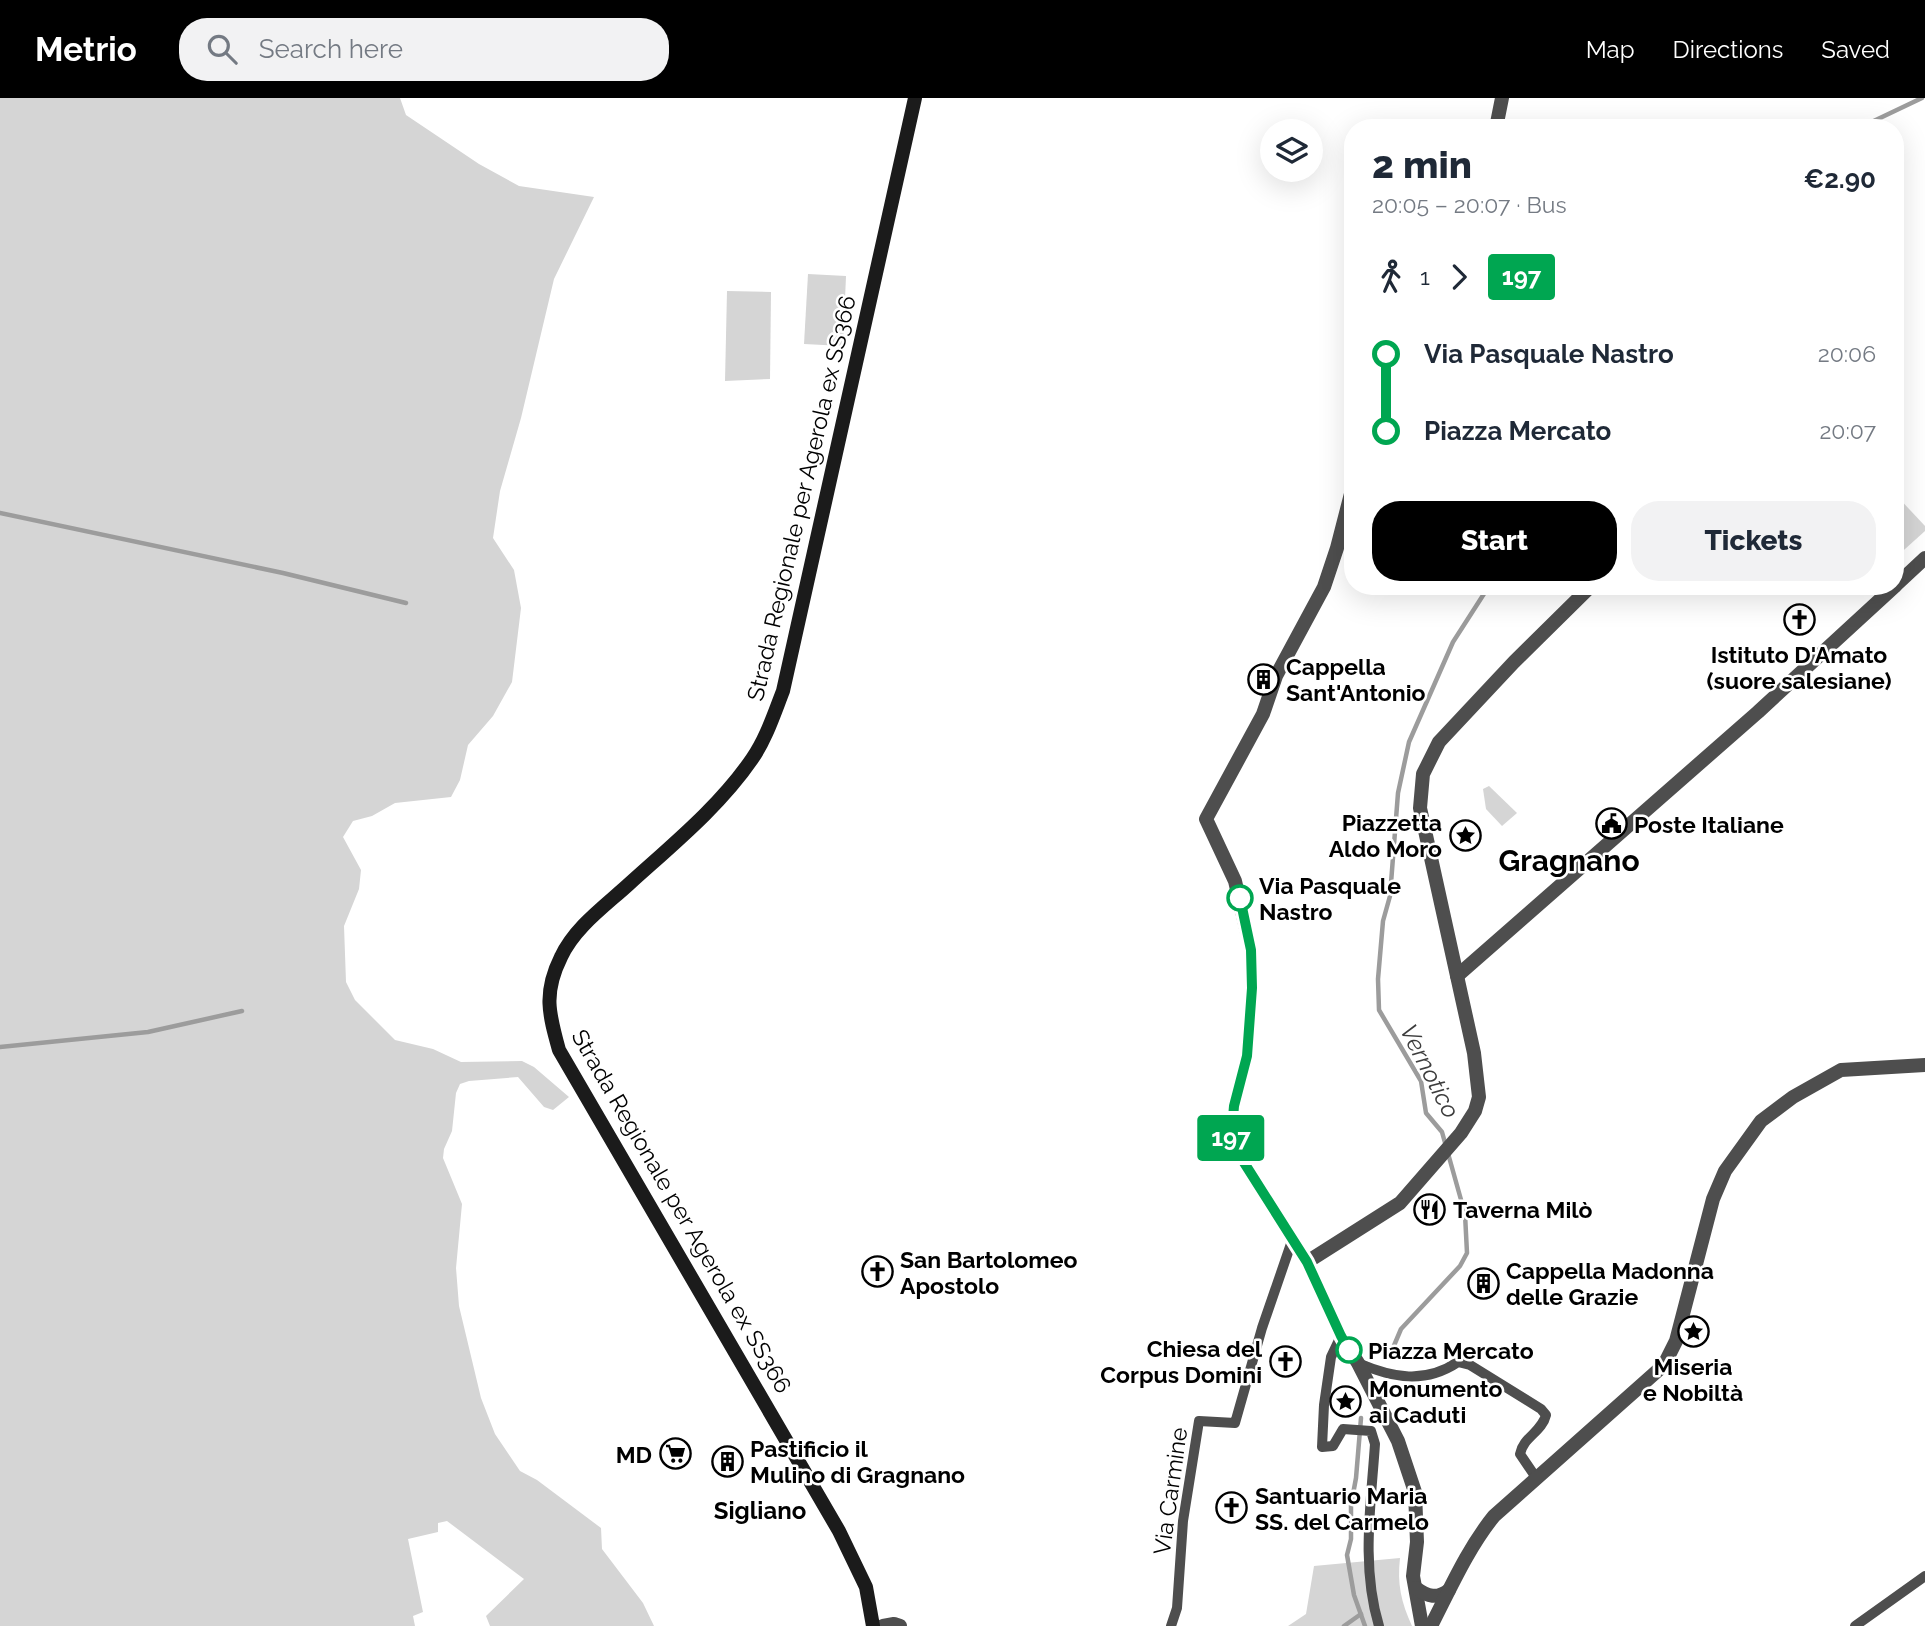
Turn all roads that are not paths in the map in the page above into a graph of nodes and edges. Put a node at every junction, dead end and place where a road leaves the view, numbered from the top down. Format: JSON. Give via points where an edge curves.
{"nodes":[{"id":1,"x":915,"y":98,"type":"edge"},
{"id":2,"x":1502,"y":98,"type":"edge"},
{"id":3,"x":1498,"y":119,"type":"edge"},
{"id":4,"x":1344,"y":521,"type":"edge"},
{"id":5,"x":1925,"y":558,"type":"edge"},
{"id":6,"x":1904,"y":578,"type":"edge"},
{"id":7,"x":1582,"y":595,"type":"edge"},
{"id":8,"x":1885,"y":595,"type":"edge"},
{"id":9,"x":1457,"y":976,"type":"junction"},
{"id":10,"x":1925,"y":1065,"type":"edge"},
{"id":11,"x":1293,"y":1238,"type":"junction"},
{"id":12,"x":1307,"y":1262,"type":"junction"},
{"id":13,"x":1341,"y":1336,"type":"junction"},
{"id":14,"x":1358,"y":1363,"type":"junction"},
{"id":15,"x":1537,"y":1479,"type":"junction"},
{"id":16,"x":1925,"y":1576,"type":"edge"},
{"id":17,"x":1416,"y":1588,"type":"junction"},
{"id":18,"x":1449,"y":1590,"type":"junction"},
{"id":19,"x":873,"y":1626,"type":"edge"},
{"id":20,"x":883,"y":1626,"type":"edge"},
{"id":21,"x":900,"y":1626,"type":"edge"},
{"id":22,"x":1171,"y":1626,"type":"edge"},
{"id":23,"x":1380,"y":1626,"type":"edge"},
{"id":24,"x":1422,"y":1626,"type":"edge"},
{"id":25,"x":1431,"y":1626,"type":"edge"},
{"id":26,"x":1856,"y":1626,"type":"edge"}],
"edges":[{"from":1,"to":19,"type":"main road","name":"Strada Regionale per Agerola ex SS366","via":[[783,691],[771,723],[754,757],[725,792],[582,927],[561,955],[548,1012],[559,1050],[839,1531],[866,1587]]},
{"from":2,"to":3,"type":"street"},
{"from":4,"to":11,"type":"street","via":[[1324,587],[1206,818],[1235,881],[1251,950],[1247,1056],[1234,1106],[1231,1142]]},
{"from":5,"to":6,"type":"street"},
{"from":7,"to":9,"type":"street","via":[[1439,742],[1423,774],[1420,808]]},
{"from":8,"to":9,"type":"street"},
{"from":9,"to":12,"type":"street","via":[[1474,1053],[1479,1097],[1475,1111],[1400,1203]]},
{"from":10,"to":15,"type":"street","via":[[1841,1070],[1761,1121],[1725,1171],[1713,1199],[1676,1341],[1664,1364]]},
{"from":11,"to":12,"type":"street"},
{"from":11,"to":22,"type":"street","name":"Via Carmine","via":[[1235,1423],[1199,1421],[1183,1521],[1177,1608]]},
{"from":12,"to":13,"type":"street"},
{"from":13,"to":14,"type":"street"},
{"from":13,"to":23,"type":"street","via":[[1331,1357],[1322,1447],[1333,1446],[1343,1429],[1371,1431],[1376,1444],[1369,1570]]},
{"from":14,"to":15,"type":"street","via":[[1418,1377],[1443,1372],[1458,1362],[1470,1365],[1541,1409],[1546,1416],[1544,1425],[1524,1442],[1520,1454]]},
{"from":14,"to":17,"type":"street","via":[[1398,1441],[1415,1492]]},
{"from":15,"to":18,"type":"street","via":[[1485,1526]]},
{"from":16,"to":26,"type":"street"},
{"from":17,"to":18,"type":"street","via":[[1429,1596]]},
{"from":17,"to":24,"type":"street"},
{"from":18,"to":25,"type":"street"},
{"from":20,"to":21,"type":"street"}]}
